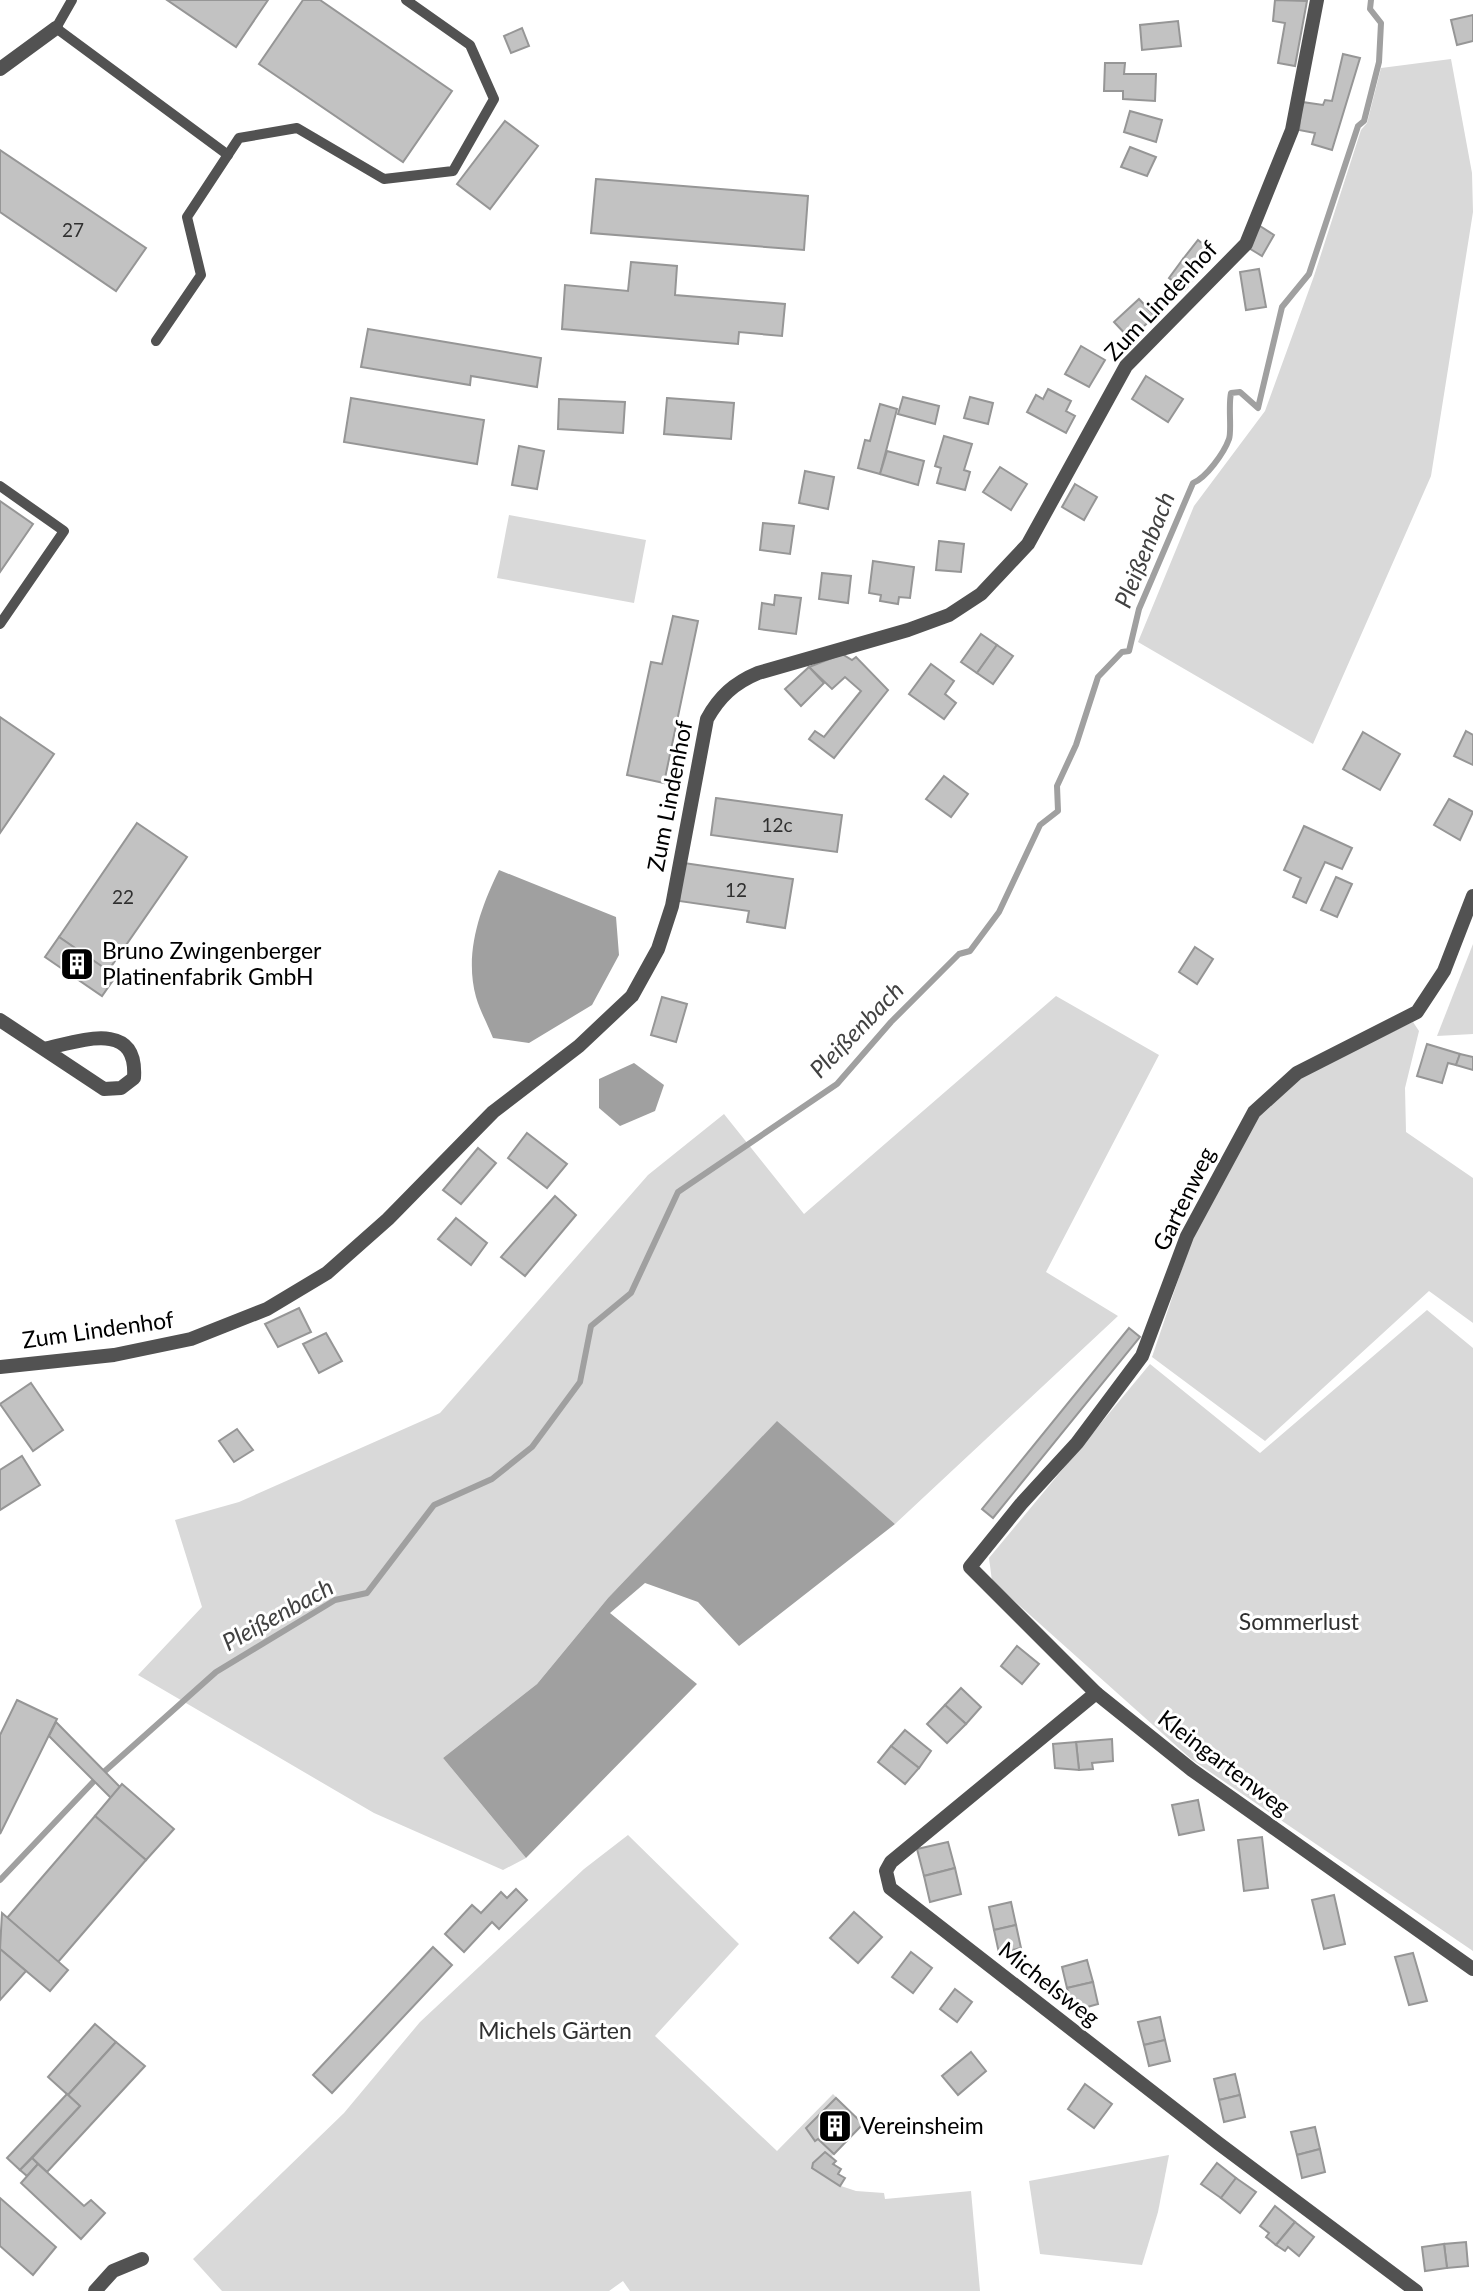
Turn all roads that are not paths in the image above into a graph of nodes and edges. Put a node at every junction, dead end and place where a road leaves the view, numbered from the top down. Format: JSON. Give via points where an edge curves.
{"nodes":[{"id":1,"x":72,"y":0,"type":"edge"},
{"id":2,"x":406,"y":0,"type":"edge"},
{"id":3,"x":1317,"y":0,"type":"edge"},
{"id":4,"x":56,"y":28,"type":"junction"},
{"id":5,"x":0,"y":69,"type":"edge"},
{"id":6,"x":228,"y":155,"type":"junction"},
{"id":7,"x":156,"y":341,"type":"dead end"},
{"id":8,"x":0,"y":486,"type":"edge"},
{"id":9,"x":0,"y":624,"type":"edge"},
{"id":10,"x":1473,"y":896,"type":"edge"},
{"id":11,"x":0,"y":1020,"type":"edge"},
{"id":12,"x":44,"y":1049,"type":"junction"},
{"id":13,"x":0,"y":1367,"type":"edge"},
{"id":14,"x":970,"y":1567,"type":"joint"},
{"id":15,"x":1096,"y":1693,"type":"junction"},
{"id":16,"x":1473,"y":1969,"type":"edge"},
{"id":17,"x":142,"y":2259,"type":"dead end"},
{"id":18,"x":95,"y":2291,"type":"edge"},
{"id":19,"x":1416,"y":2291,"type":"edge"}],
"edges":[{"from":1,"to":4,"type":"lane"},
{"from":2,"to":6,"type":"lane","via":[[470,45],[494,99],[453,171],[384,179],[297,128],[239,138]]},
{"from":3,"to":13,"type":"street","name":"Zum Lindenhof","via":[[1292,130],[1246,244],[1126,366],[1028,544],[981,594],[949,615],[758,673],[743,679],[716,702],[707,719],[672,906],[658,948],[632,996],[579,1046],[493,1112],[388,1219],[327,1273],[267,1310],[191,1339],[114,1355]]},
{"from":4,"to":5,"type":"street"},
{"from":4,"to":6,"type":"lane"},
{"from":6,"to":7,"type":"lane","via":[[187,217],[201,275]]},
{"from":8,"to":9,"type":"lane","via":[[64,531]]},
{"from":10,"to":14,"type":"street","name":"Gartenweg","via":[[1444,971],[1417,1012],[1297,1073],[1254,1112],[1187,1236],[1142,1356],[1077,1443]]},
{"from":11,"to":12,"type":"street"},
{"from":12,"to":12,"type":"street","via":[[104,1089],[121,1088],[134,1079],[135,1062],[126,1045],[110,1038]]},
{"from":14,"to":15,"type":"street","name":"Kleingartenweg"},
{"from":15,"to":16,"type":"street","name":"Kleingartenweg","via":[[1192,1770]]},
{"from":15,"to":19,"type":"street","name":"Michelsweg","via":[[900,1853],[886,1871],[890,1888]]},
{"from":17,"to":18,"type":"street","via":[[113,2271]]}]}
